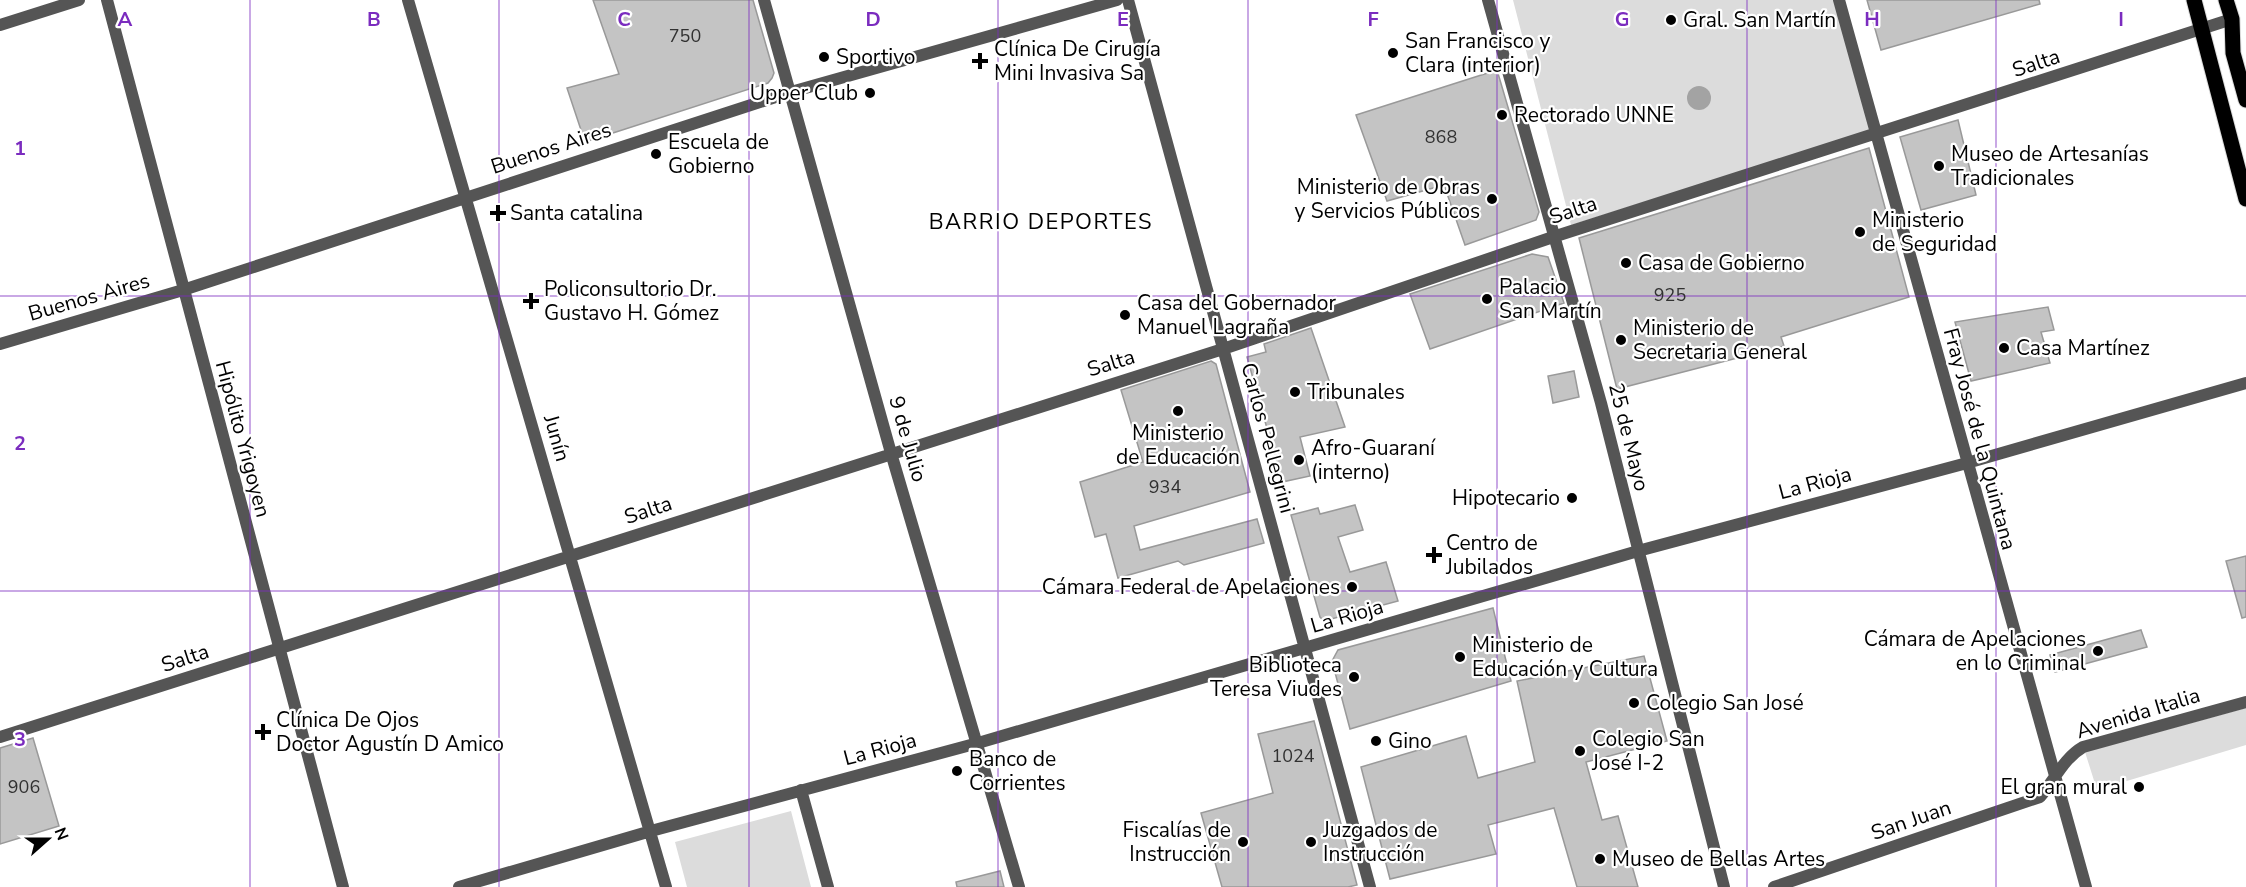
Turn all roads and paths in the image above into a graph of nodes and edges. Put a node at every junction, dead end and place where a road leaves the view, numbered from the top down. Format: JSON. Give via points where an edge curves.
{"nodes":[{"id":1,"x":79,"y":0,"type":"edge"},
{"id":2,"x":107,"y":0,"type":"edge"},
{"id":3,"x":408,"y":0,"type":"edge"},
{"id":4,"x":764,"y":0,"type":"edge"},
{"id":5,"x":1117,"y":0,"type":"edge"},
{"id":6,"x":1128,"y":0,"type":"edge"},
{"id":7,"x":1488,"y":0,"type":"edge"},
{"id":8,"x":1839,"y":0,"type":"edge"},
{"id":9,"x":2194,"y":0,"type":"edge"},
{"id":10,"x":2226,"y":0,"type":"edge"},
{"id":11,"x":2232,"y":19,"type":"junction"},
{"id":12,"x":0,"y":25,"type":"edge"},
{"id":13,"x":2201,"y":31,"type":"junction"},
{"id":14,"x":791,"y":92,"type":"junction"},
{"id":15,"x":2246,"y":99,"type":"edge"},
{"id":16,"x":1877,"y":135,"type":"junction"},
{"id":17,"x":467,"y":196,"type":"junction"},
{"id":18,"x":2246,"y":199,"type":"edge"},
{"id":19,"x":1553,"y":237,"type":"junction"},
{"id":20,"x":183,"y":290,"type":"junction"},
{"id":21,"x":0,"y":344,"type":"edge"},
{"id":22,"x":1223,"y":349,"type":"junction"},
{"id":23,"x":2246,"y":383,"type":"edge"},
{"id":24,"x":891,"y":453,"type":"junction"},
{"id":25,"x":1967,"y":463,"type":"junction"},
{"id":26,"x":1638,"y":551,"type":"junction"},
{"id":27,"x":571,"y":554,"type":"junction"},
{"id":28,"x":280,"y":648,"type":"junction"},
{"id":29,"x":1304,"y":650,"type":"junction"},
{"id":30,"x":2246,"y":702,"type":"edge"},
{"id":31,"x":0,"y":737,"type":"edge"},
{"id":32,"x":978,"y":743,"type":"junction"},
{"id":33,"x":2055,"y":779,"type":"junction"},
{"id":34,"x":801,"y":790,"type":"junction"},
{"id":35,"x":651,"y":831,"type":"junction"},
{"id":36,"x":343,"y":887,"type":"edge"},
{"id":37,"x":459,"y":887,"type":"edge"},
{"id":38,"x":666,"y":887,"type":"edge"},
{"id":39,"x":828,"y":887,"type":"edge"},
{"id":40,"x":1019,"y":887,"type":"edge"},
{"id":41,"x":1370,"y":887,"type":"edge"},
{"id":42,"x":1724,"y":887,"type":"edge"},
{"id":43,"x":1774,"y":887,"type":"edge"},
{"id":44,"x":2086,"y":887,"type":"edge"}],
"edges":[{"from":1,"to":12,"type":"street"},
{"from":2,"to":20,"type":"street","name":"Hipólito Yrigoyen"},
{"from":3,"to":17,"type":"street","name":"Junín"},
{"from":4,"to":14,"type":"street","name":"9 de Julio"},
{"from":5,"to":14,"type":"street","name":"Buenos Aires"},
{"from":6,"to":22,"type":"street","name":"Carlos Pellegrini"},
{"from":7,"to":19,"type":"street","name":"25 de Mayo"},
{"from":8,"to":16,"type":"street","name":"Fray José de la Quintana"},
{"from":9,"to":13,"type":"main road"},
{"from":10,"to":11,"type":"main road"},
{"from":11,"to":13,"type":"street","name":"Salta"},
{"from":11,"to":15,"type":"main road","via":[[2233,53]]},
{"from":13,"to":16,"type":"street","name":"Salta"},
{"from":13,"to":18,"type":"main road"},
{"from":14,"to":17,"type":"street","name":"Buenos Aires"},
{"from":14,"to":24,"type":"street","name":"9 de Julio"},
{"from":16,"to":19,"type":"street","name":"Salta"},
{"from":16,"to":25,"type":"street","name":"Fray José de la Quintana"},
{"from":17,"to":20,"type":"street","name":"Buenos Aires"},
{"from":17,"to":27,"type":"street","name":"Junín"},
{"from":19,"to":22,"type":"street","name":"Salta"},
{"from":19,"to":26,"type":"street","name":"25 de Mayo"},
{"from":20,"to":21,"type":"street","name":"Buenos Aires"},
{"from":20,"to":28,"type":"street","name":"Hipólito Yrigoyen"},
{"from":22,"to":24,"type":"street","name":"Salta"},
{"from":22,"to":29,"type":"street","name":"Carlos Pellegrini"},
{"from":23,"to":25,"type":"street","name":"La Rioja"},
{"from":24,"to":27,"type":"street","name":"Salta"},
{"from":24,"to":32,"type":"street","name":"9 de Julio"},
{"from":25,"to":26,"type":"street","name":"La Rioja"},
{"from":25,"to":33,"type":"street","name":"Fray José de la Quintana"},
{"from":26,"to":29,"type":"street","name":"La Rioja"},
{"from":26,"to":42,"type":"street","name":"25 de Mayo"},
{"from":27,"to":28,"type":"street","name":"Salta"},
{"from":27,"to":35,"type":"street","name":"Junín"},
{"from":28,"to":31,"type":"street","name":"Salta"},
{"from":28,"to":36,"type":"street","name":"Hipólito Yrigoyen"},
{"from":29,"to":32,"type":"street","name":"La Rioja"},
{"from":29,"to":41,"type":"street","name":"Carlos Pellegrini"},
{"from":30,"to":33,"type":"street","name":"Avenida Italia","via":[[2084,747],[2069,755]]},
{"from":32,"to":34,"type":"street","name":"La Rioja"},
{"from":32,"to":40,"type":"street","name":"9 de Julio"},
{"from":33,"to":43,"type":"street","name":"San Juan","via":[[2040,797]]},
{"from":33,"to":44,"type":"street","name":"Fray José de la Quintana"},
{"from":34,"to":35,"type":"street","name":"La Rioja"},
{"from":34,"to":39,"type":"street"},
{"from":35,"to":37,"type":"street","name":"La Rioja"},
{"from":35,"to":38,"type":"street","name":"Junín"}]}
